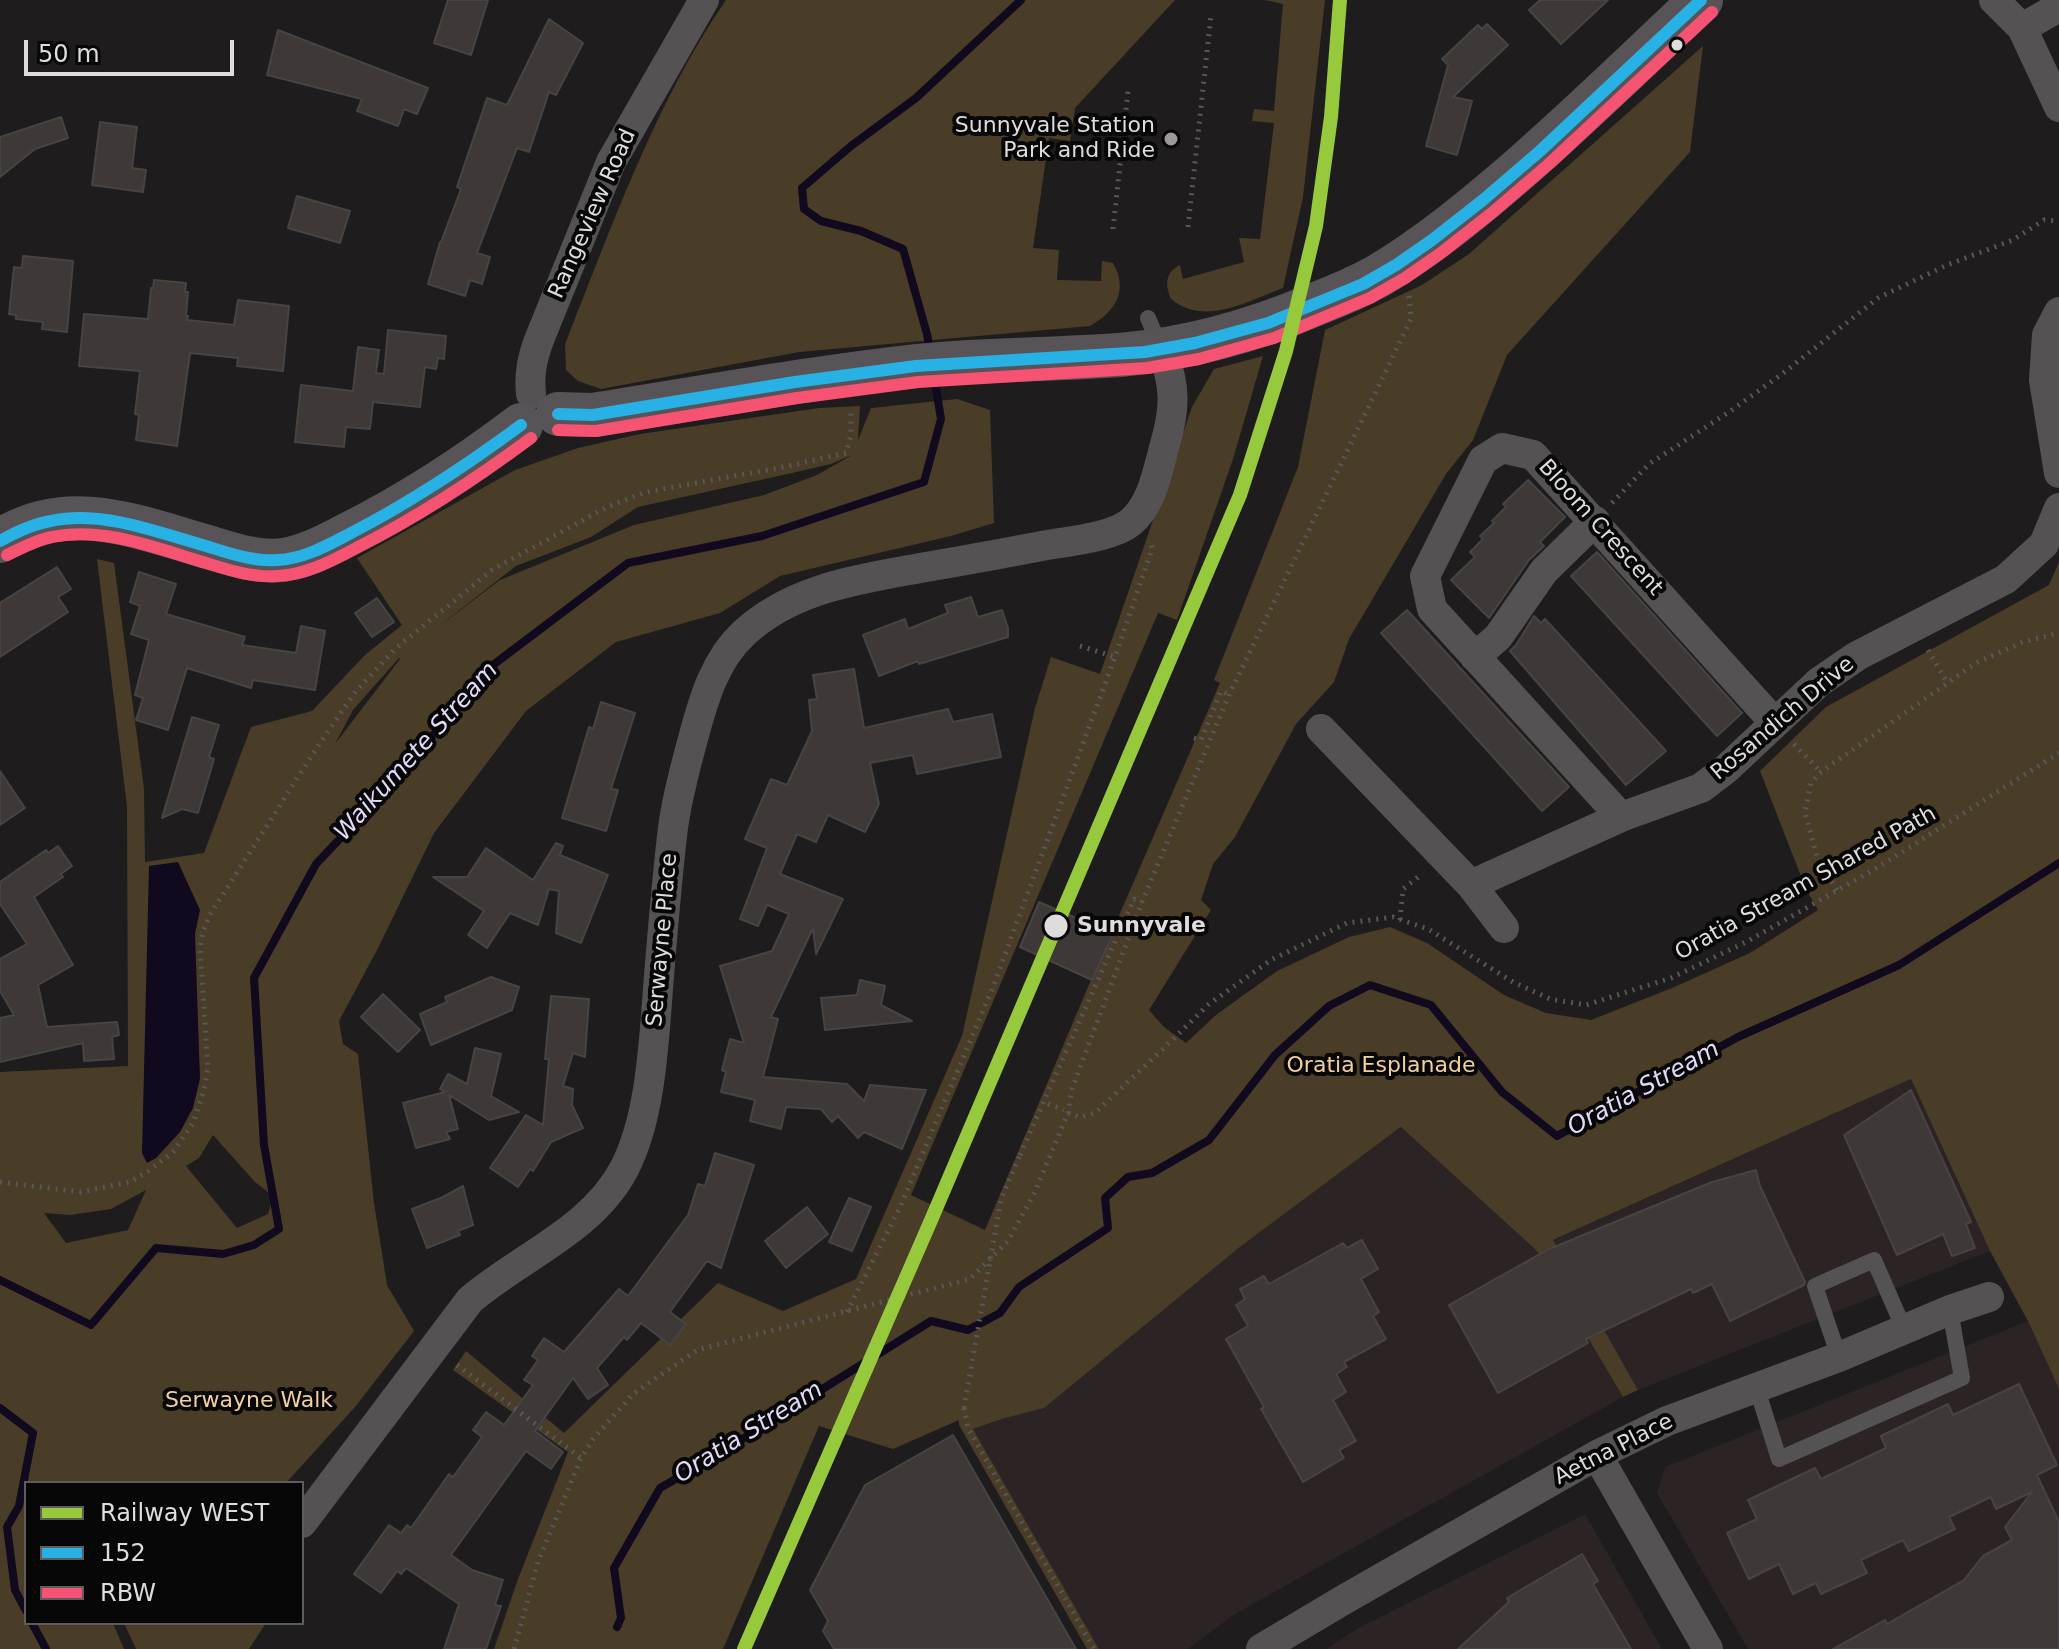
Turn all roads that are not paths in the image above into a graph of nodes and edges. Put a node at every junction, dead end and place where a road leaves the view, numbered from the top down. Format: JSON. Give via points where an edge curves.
{"nodes":[{"id":1,"x":704,"y":0,"type":"edge"},
{"id":2,"x":1701,"y":0,"type":"edge"},
{"id":3,"x":1994,"y":0,"type":"edge"},
{"id":4,"x":2059,"y":7,"type":"edge"},
{"id":5,"x":2022,"y":28,"type":"junction"},
{"id":6,"x":2059,"y":107,"type":"edge"},
{"id":7,"x":2059,"y":312,"type":"edge"},
{"id":8,"x":1154,"y":334,"type":"junction"},
{"id":9,"x":536,"y":411,"type":"junction"},
{"id":10,"x":2059,"y":473,"type":"edge"},
{"id":11,"x":2059,"y":508,"type":"edge"},
{"id":12,"x":1595,"y":521,"type":"junction"},
{"id":13,"x":0,"y":541,"type":"edge"},
{"id":14,"x":1475,"y":657,"type":"junction"},
{"id":15,"x":1321,"y":729,"type":"dead end"},
{"id":16,"x":1780,"y":729,"type":"junction"},
{"id":17,"x":1621,"y":817,"type":"junction"},
{"id":18,"x":1471,"y":885,"type":"junction"},
{"id":19,"x":1504,"y":928,"type":"dead end"},
{"id":20,"x":1989,"y":1297,"type":"dead end"},
{"id":21,"x":1950,"y":1310,"type":"junction"},
{"id":22,"x":1904,"y":1329,"type":"junction"},
{"id":23,"x":1839,"y":1357,"type":"junction"},
{"id":24,"x":1757,"y":1389,"type":"junction"},
{"id":25,"x":1597,"y":1455,"type":"junction"},
{"id":26,"x":304,"y":1520,"type":"edge"},
{"id":27,"x":1261,"y":1649,"type":"edge"},
{"id":28,"x":1708,"y":1649,"type":"edge"}],
"edges":[{"from":1,"to":9,"type":"street","name":"Rangeview Road","via":[[611,162],[532,361],[529,377]]},
{"from":2,"to":8,"type":"main road","via":[[1554,139],[1393,279],[1245,332]]},
{"from":3,"to":5,"type":"street"},
{"from":4,"to":5,"type":"street"},
{"from":5,"to":6,"type":"street"},
{"from":7,"to":10,"type":"street","via":[[2047,335],[2044,380]]},
{"from":8,"to":9,"type":"main road","via":[[1119,355],[917,366],[593,415]]},
{"from":8,"to":26,"type":"street","name":"Serwayne Place","via":[[1173,386],[1169,430],[1149,495],[1141,511],[1119,530],[808,593],[760,618],[717,667],[703,702],[673,826],[643,1120],[623,1171],[571,1229],[470,1300]]},
{"from":9,"to":13,"type":"main road","via":[[480,455],[394,510],[300,556],[239,556],[82,517],[44,520]]},
{"from":11,"to":16,"type":"street","name":"Rosandich Drive","via":[[2044,544],[2006,579],[1857,656],[1819,682]]},
{"from":12,"to":14,"type":"street","via":[[1544,571],[1498,637]]},
{"from":12,"to":14,"type":"street","name":"Bloom Crescent","via":[[1533,455],[1502,448],[1483,460],[1425,576],[1432,609]]},
{"from":12,"to":16,"type":"street","name":"Bloom Crescent"},
{"from":14,"to":17,"type":"street","name":"Bloom Crescent"},
{"from":15,"to":18,"type":"street"},
{"from":16,"to":17,"type":"street","name":"Rosandich Drive","via":[[1701,788]]},
{"from":17,"to":18,"type":"street","name":"Rosandich Drive"},
{"from":18,"to":19,"type":"street"},
{"from":20,"to":21,"type":"street","name":"Aetna Place"},
{"from":21,"to":22,"type":"street","name":"Aetna Place"},
{"from":21,"to":24,"type":"lane","via":[[1962,1378],[1779,1459]]},
{"from":22,"to":23,"type":"street","name":"Aetna Place"},
{"from":22,"to":23,"type":"lane","via":[[1874,1260],[1815,1286]]},
{"from":23,"to":24,"type":"street","name":"Aetna Place"},
{"from":24,"to":25,"type":"street","name":"Aetna Place","via":[[1667,1421]]},
{"from":25,"to":27,"type":"street","name":"Aetna Place"},
{"from":25,"to":28,"type":"street"}]}
